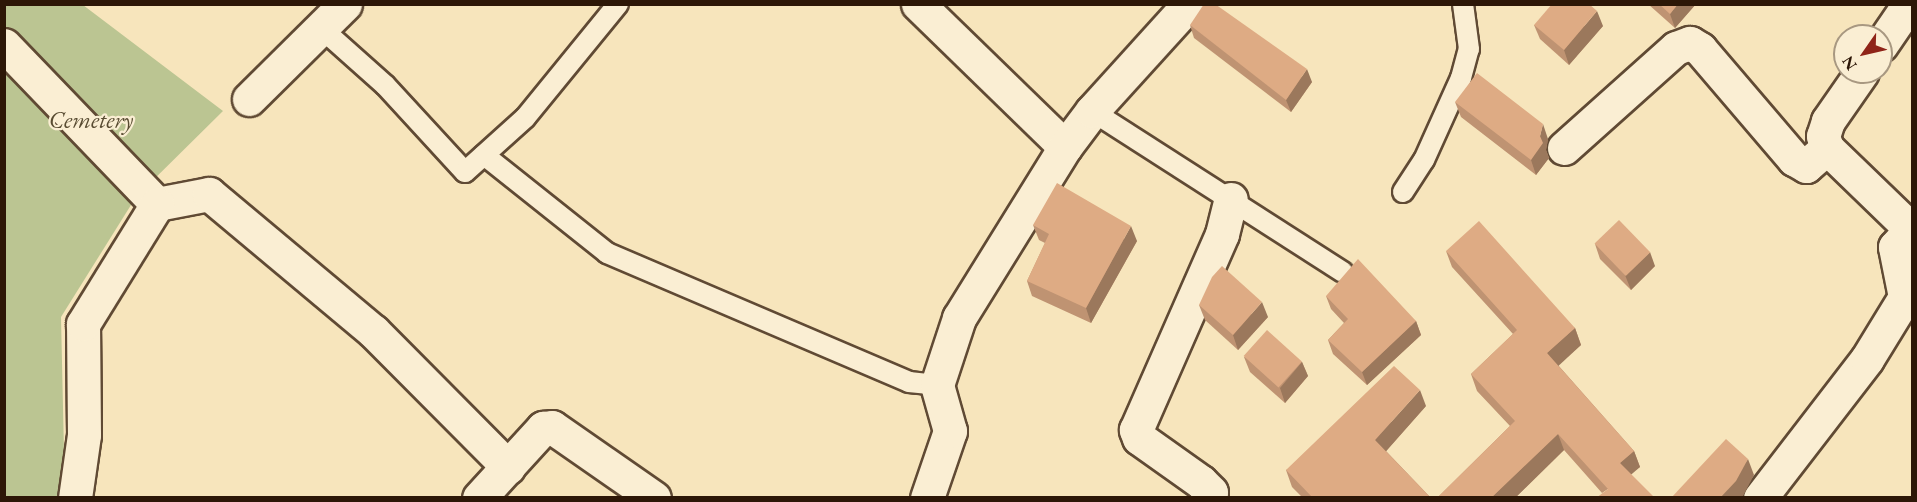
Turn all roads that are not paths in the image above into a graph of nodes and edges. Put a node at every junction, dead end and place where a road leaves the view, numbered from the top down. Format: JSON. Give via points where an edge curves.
{"nodes":[{"id":1,"x":345,"y":4,"type":"edge"},
{"id":2,"x":618,"y":4,"type":"edge"},
{"id":3,"x":1189,"y":4,"type":"edge"},
{"id":4,"x":1463,"y":4,"type":"edge"},
{"id":5,"x":1909,"y":4,"type":"edge"},
{"id":6,"x":919,"y":5,"type":"edge"},
{"id":7,"x":1893,"y":27,"type":"edge"},
{"id":8,"x":321,"y":28,"type":"junction"},
{"id":9,"x":4,"y":45,"type":"edge"},
{"id":10,"x":1854,"y":84,"type":"edge"},
{"id":11,"x":249,"y":99,"type":"dead end"},
{"id":12,"x":1092,"y":111,"type":"junction"},
{"id":13,"x":1065,"y":147,"type":"junction"},
{"id":14,"x":1564,"y":148,"type":"dead end"},
{"id":15,"x":1827,"y":148,"type":"junction"},
{"id":16,"x":484,"y":155,"type":"junction"},
{"id":17,"x":1403,"y":192,"type":"dead end"},
{"id":18,"x":1231,"y":200,"type":"junction"},
{"id":19,"x":157,"y":204,"type":"junction"},
{"id":20,"x":1912,"y":228,"type":"edge"},
{"id":21,"x":1343,"y":272,"type":"edge"},
{"id":22,"x":937,"y":385,"type":"junction"},
{"id":23,"x":508,"y":467,"type":"junction"},
{"id":24,"x":75,"y":498,"type":"edge"},
{"id":25,"x":479,"y":498,"type":"edge"},
{"id":26,"x":654,"y":498,"type":"edge"},
{"id":27,"x":927,"y":498,"type":"edge"},
{"id":28,"x":1209,"y":498,"type":"edge"},
{"id":29,"x":1760,"y":498,"type":"edge"}],
"edges":[{"from":1,"to":8,"type":"street"},
{"from":2,"to":16,"type":"lane","via":[[525,118]]},
{"from":3,"to":12,"type":"street"},
{"from":4,"to":17,"type":"lane","via":[[1468,49],[1461,78],[1424,160]]},
{"from":5,"to":7,"type":"street"},
{"from":6,"to":13,"type":"street"},
{"from":8,"to":11,"type":"street"},
{"from":8,"to":16,"type":"lane","via":[[384,85],[465,172]]},
{"from":9,"to":19,"type":"street"},
{"from":10,"to":15,"type":"street","via":[[1828,121],[1823,136]]},
{"from":12,"to":13,"type":"street"},
{"from":12,"to":18,"type":"lane"},
{"from":13,"to":22,"type":"street","via":[[959,318]]},
{"from":14,"to":15,"type":"street","via":[[1676,48],[1690,43],[1700,49],[1794,159],[1806,166]]},
{"from":15,"to":20,"type":"street"},
{"from":16,"to":22,"type":"lane","via":[[608,254],[909,382]]},
{"from":18,"to":21,"type":"lane"},
{"from":18,"to":28,"type":"street","via":[[1222,234],[1136,429],[1138,438],[1201,482],[1211,492]]},
{"from":19,"to":23,"type":"street","via":[[209,194],[373,331]]},
{"from":19,"to":24,"type":"street","via":[[83,324],[84,435]]},
{"from":20,"to":29,"type":"street","via":[[1895,247],[1905,297],[1867,359]]},
{"from":22,"to":27,"type":"street","via":[[950,431]]},
{"from":23,"to":25,"type":"street"},
{"from":23,"to":26,"type":"street","via":[[543,428],[552,427]]}]}
